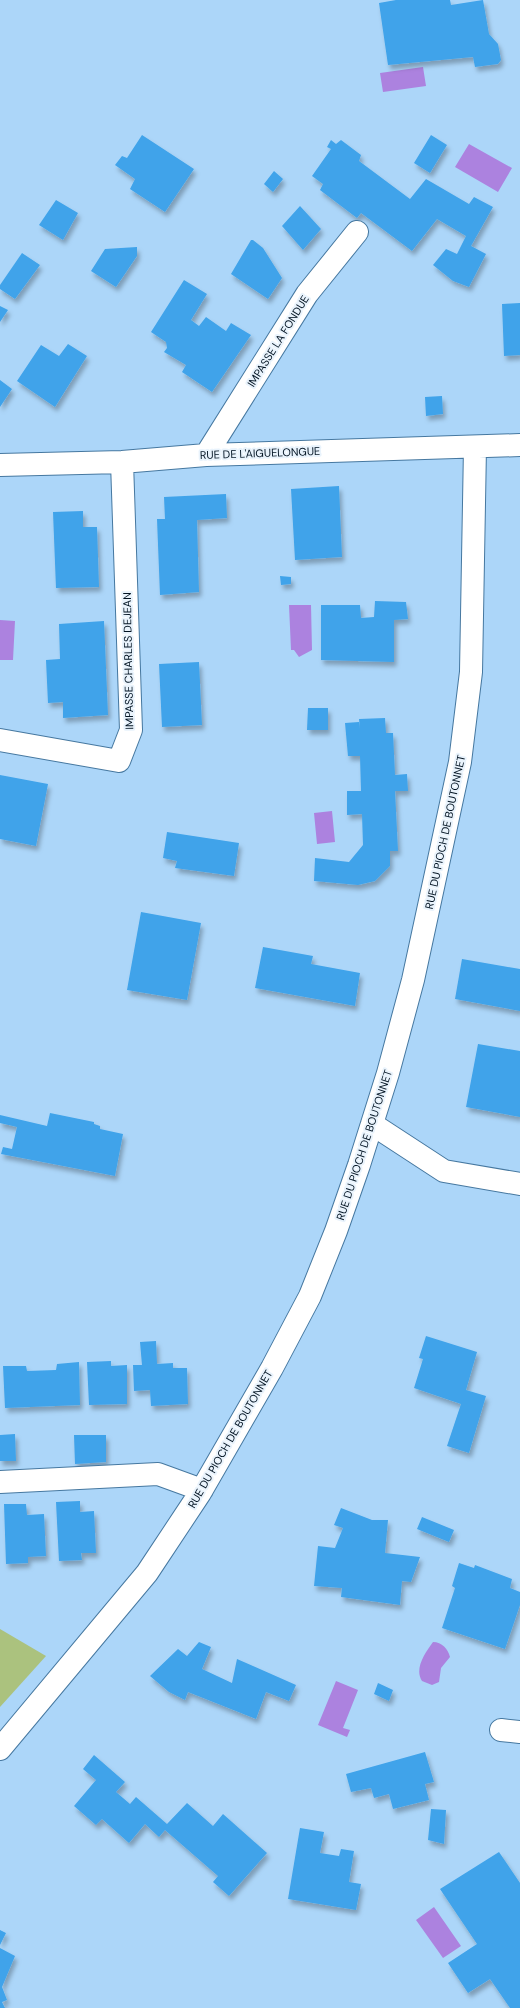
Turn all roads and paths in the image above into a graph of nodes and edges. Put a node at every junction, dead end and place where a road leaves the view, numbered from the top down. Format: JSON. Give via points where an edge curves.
{"nodes":[{"id":1,"x":357,"y":232,"type":"dead end"},
{"id":2,"x":520,"y":445,"type":"edge"},
{"id":3,"x":475,"y":447,"type":"junction"},
{"id":4,"x":206,"y":455,"type":"junction"},
{"id":5,"x":122,"y":462,"type":"junction"},
{"id":6,"x":0,"y":465,"type":"edge"},
{"id":7,"x":0,"y":740,"type":"edge"},
{"id":8,"x":372,"y":1124,"type":"junction"},
{"id":9,"x":520,"y":1184,"type":"edge"},
{"id":10,"x":0,"y":1482,"type":"edge"},
{"id":11,"x":202,"y":1490,"type":"junction"},
{"id":12,"x":0,"y":1749,"type":"edge"}],
"edges":[{"from":1,"to":4,"type":"street","name":"IMPASSE LA FONDUE","via":[[307,294]]},
{"from":2,"to":3,"type":"street","name":"RUE DE L'AIGUELONGUE"},
{"from":3,"to":4,"type":"street","name":"RUE DE L'AIGUELONGUE"},
{"from":3,"to":8,"type":"street","name":"RUE DU PIOCH DE BOUTONNET","via":[[471,672],[460,762],[413,980]]},
{"from":4,"to":5,"type":"street","name":"RUE DE L'AIGUELONGUE"},
{"from":5,"to":6,"type":"street","name":"RUE DE L'AIGUELONGUE"},
{"from":5,"to":7,"type":"street","name":"IMPASSE CHARLES DEJEAN","via":[[131,730],[119,761]]},
{"from":8,"to":9,"type":"street","via":[[444,1171]]},
{"from":8,"to":11,"type":"street","name":"RUE DU PIOCH DE BOUTONNET","via":[[336,1231],[310,1296],[265,1381]]},
{"from":10,"to":11,"type":"street","via":[[158,1474]]},
{"from":11,"to":12,"type":"street","name":"RUE DU PIOCH DE BOUTONNET","via":[[147,1573]]}]}
